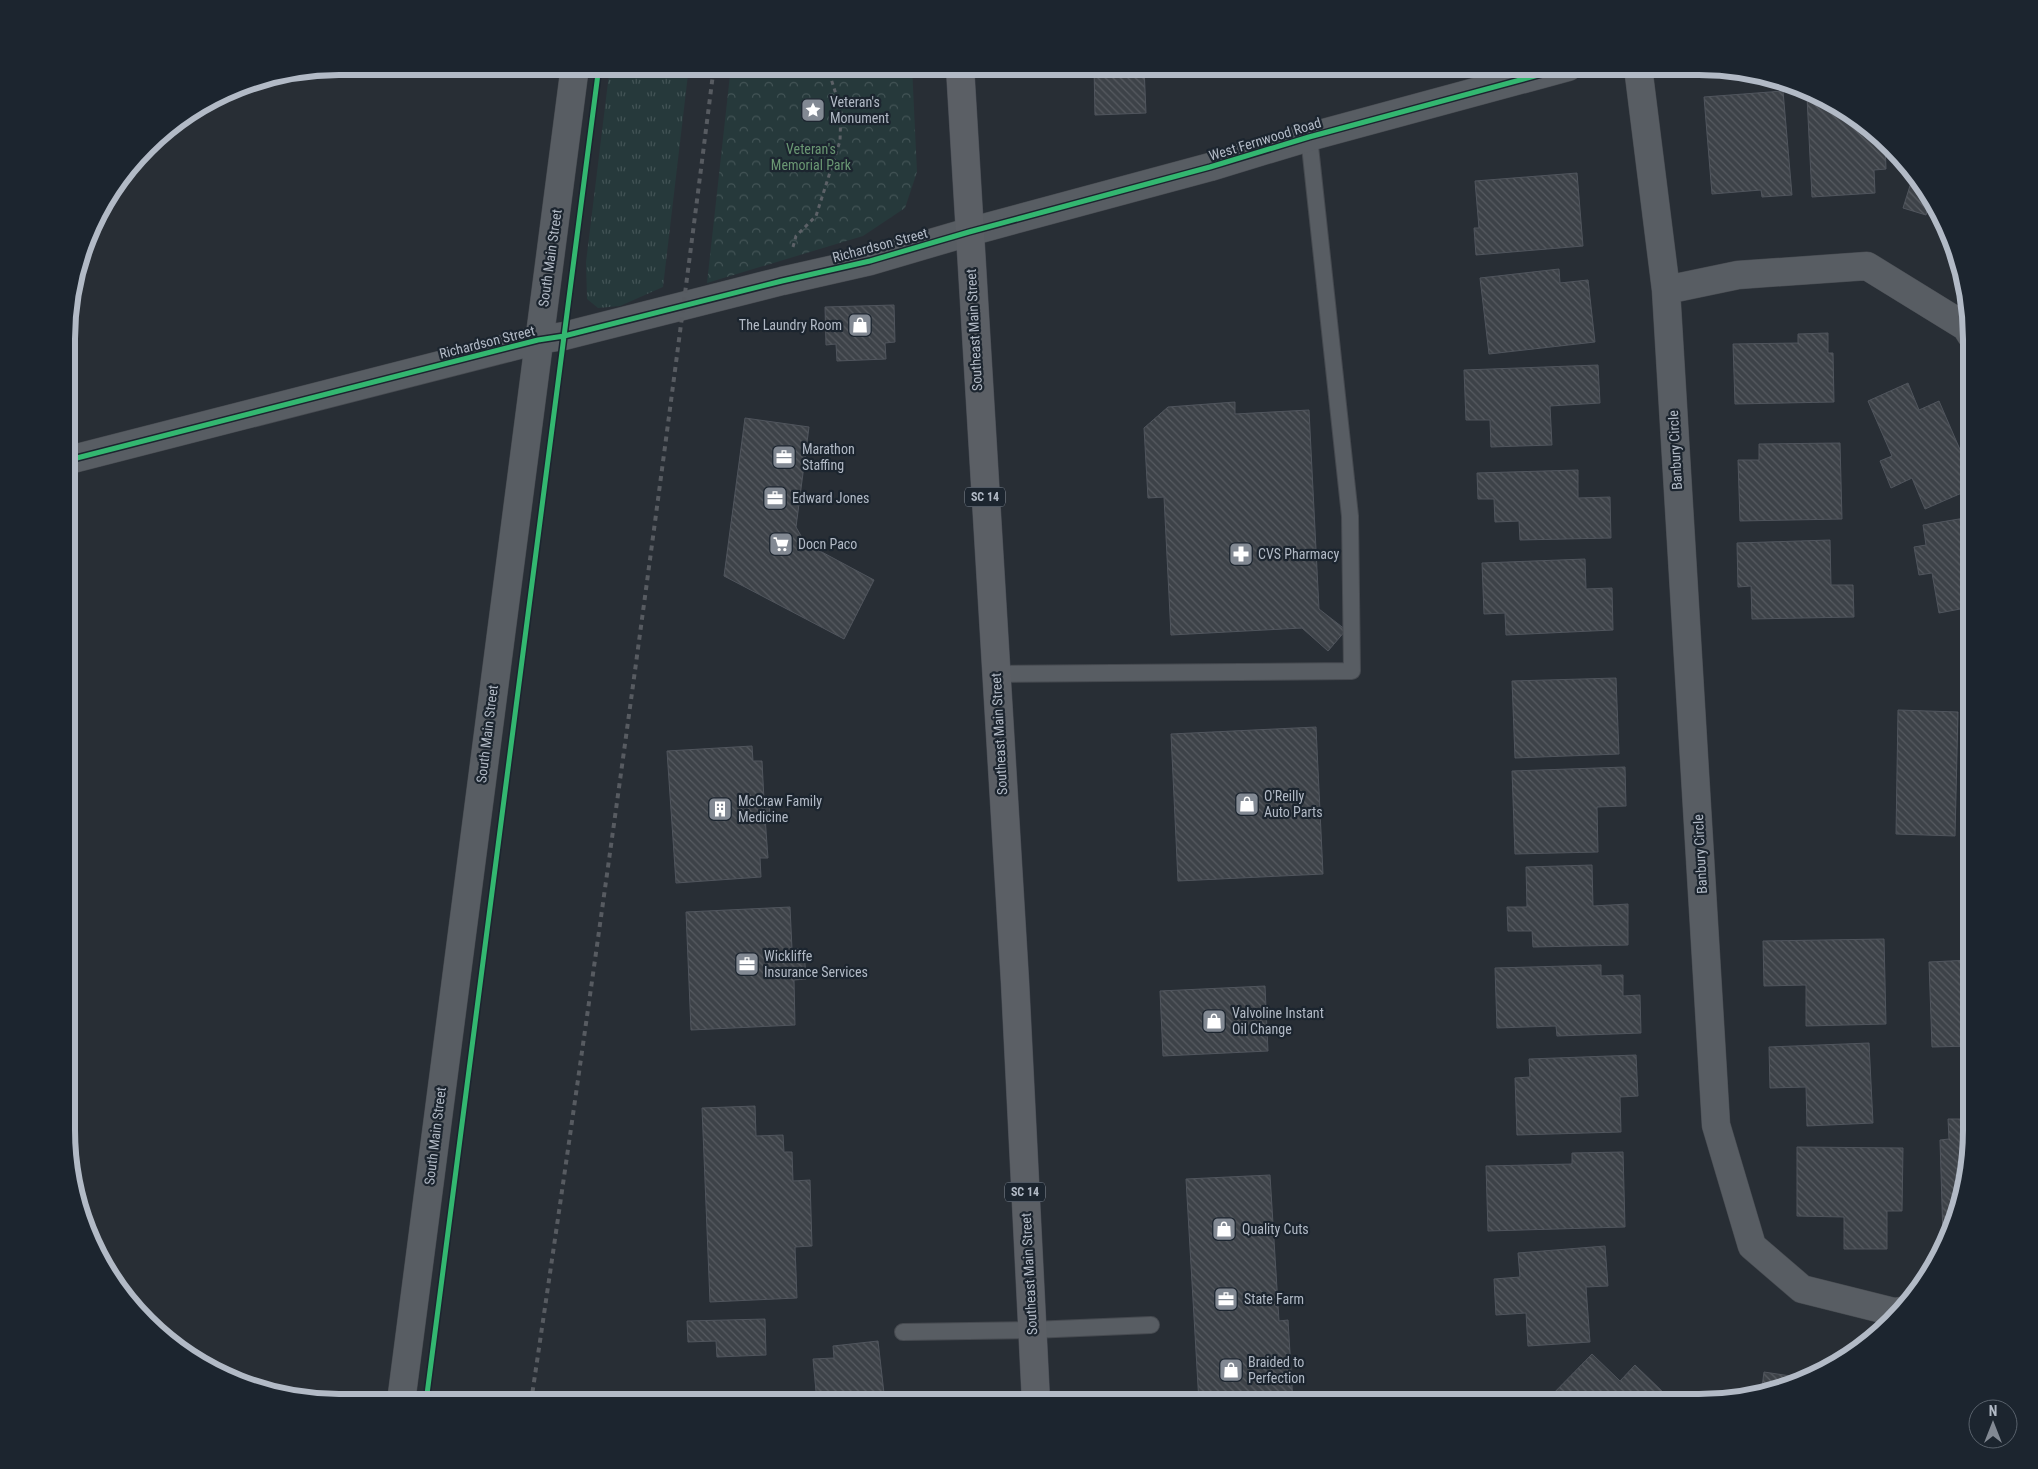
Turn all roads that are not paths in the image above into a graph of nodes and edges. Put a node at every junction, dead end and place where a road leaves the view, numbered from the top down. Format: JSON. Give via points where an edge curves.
{"nodes":[{"id":1,"x":574,"y":75,"type":"edge"},
{"id":2,"x":960,"y":75,"type":"edge"},
{"id":3,"x":1538,"y":75,"type":"edge"},
{"id":4,"x":1639,"y":75,"type":"edge"},
{"id":5,"x":1309,"y":137,"type":"junction"},
{"id":6,"x":969,"y":232,"type":"junction"},
{"id":7,"x":1666,"y":290,"type":"junction"},
{"id":8,"x":1962,"y":325,"type":"edge"},
{"id":9,"x":538,"y":340,"type":"junction"},
{"id":10,"x":75,"y":458,"type":"edge"},
{"id":11,"x":996,"y":674,"type":"junction"},
{"id":12,"x":1891,"y":1311,"type":"edge"},
{"id":13,"x":1151,"y":1325,"type":"dead end"},
{"id":14,"x":1032,"y":1330,"type":"junction"},
{"id":15,"x":903,"y":1332,"type":"dead end"},
{"id":16,"x":402,"y":1394,"type":"edge"},
{"id":17,"x":1036,"y":1394,"type":"edge"}],
"edges":[{"from":1,"to":9,"type":"street","name":"South Main Street"},
{"from":2,"to":6,"type":"main road","name":"Southeast Main Street","number":"SC 14"},
{"from":3,"to":5,"type":"street","name":"West Fernwood Road"},
{"from":4,"to":7,"type":"street","name":"Banbury Circle"},
{"from":5,"to":6,"type":"street","name":"West Fernwood Road"},
{"from":5,"to":11,"type":"lane","via":[[1350,516],[1352,671]]},
{"from":6,"to":9,"type":"street","name":"Richardson Street","via":[[870,261]]},
{"from":6,"to":11,"type":"main road","name":"Southeast Main Street","number":"SC 14"},
{"from":7,"to":8,"type":"street","via":[[1738,275],[1866,266]]},
{"from":7,"to":12,"type":"street","name":"Banbury Circle","via":[[1716,1125],[1752,1246],[1802,1289]]},
{"from":9,"to":10,"type":"street","name":"Richardson Street"},
{"from":9,"to":16,"type":"street","name":"South Main Street"},
{"from":11,"to":14,"type":"main road","name":"Southeast Main Street","number":"SC 14"},
{"from":13,"to":14,"type":"lane"},
{"from":14,"to":15,"type":"lane"},
{"from":14,"to":17,"type":"main road","name":"Southeast Main Street","number":"SC 14"}]}
